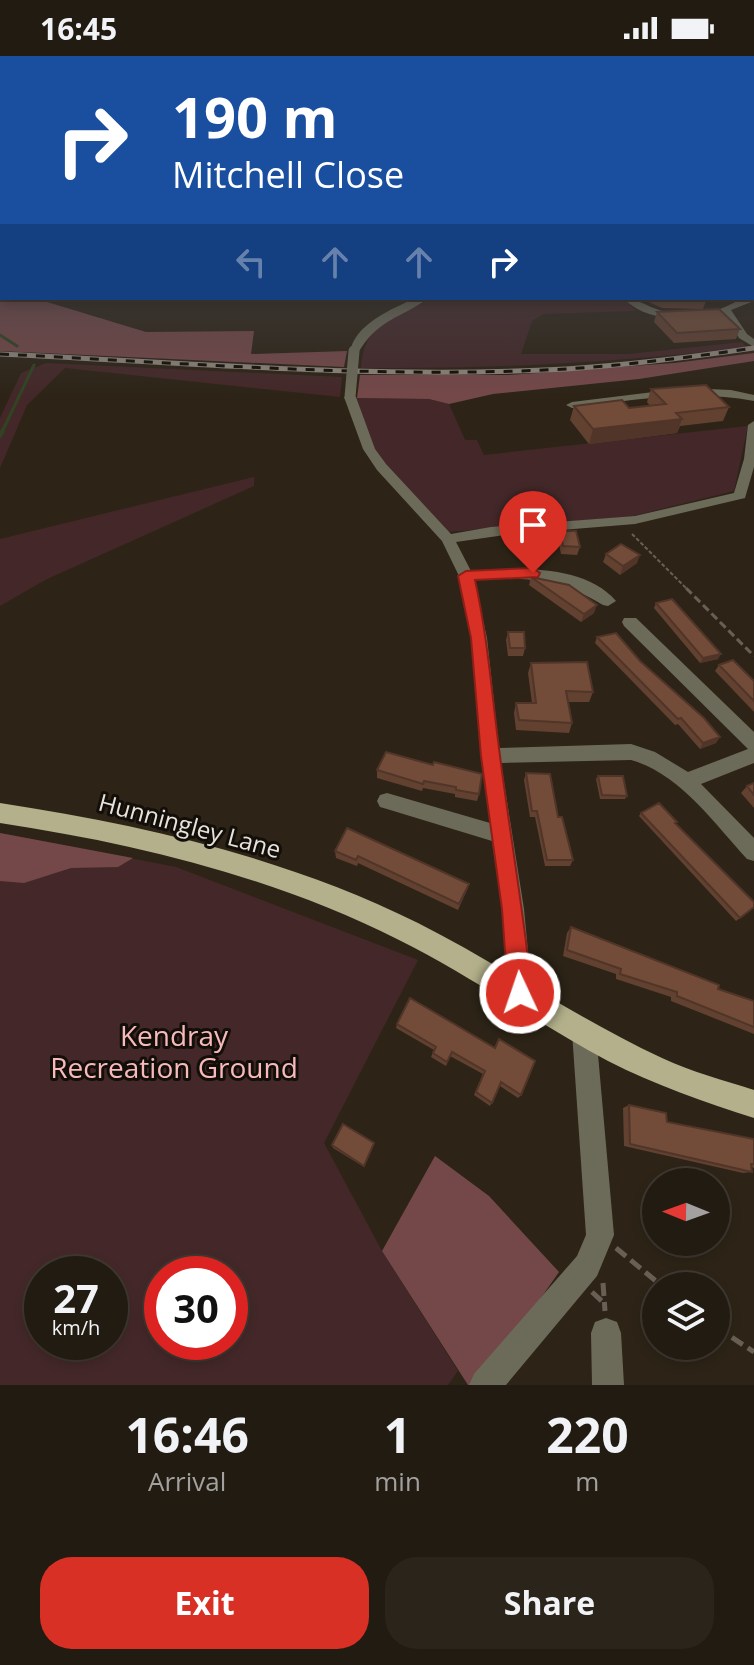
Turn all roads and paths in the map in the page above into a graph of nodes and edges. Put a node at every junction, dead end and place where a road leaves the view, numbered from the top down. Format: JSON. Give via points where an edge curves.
{"nodes":[{"id":1,"x":420,"y":300,"type":"edge"},
{"id":2,"x":630,"y":300,"type":"edge"},
{"id":3,"x":744,"y":300,"type":"edge"},
{"id":4,"x":724,"y":308,"type":"junction"},
{"id":5,"x":751,"y":342,"type":"edge"},
{"id":6,"x":754,"y":398,"type":"edge"},
{"id":7,"x":572,"y":405,"type":"edge"},
{"id":8,"x":754,"y":425,"type":"edge"},
{"id":9,"x":620,"y":522,"type":"junction"},
{"id":10,"x":448,"y":539,"type":"junction"},
{"id":11,"x":466,"y":576,"type":"junction"},
{"id":12,"x":608,"y":601,"type":"dead end"},
{"id":13,"x":630,"y":622,"type":"dead end"},
{"id":14,"x":754,"y":656,"type":"edge"},
{"id":15,"x":754,"y":744,"type":"edge"},
{"id":16,"x":754,"y":755,"type":"edge"},
{"id":17,"x":490,"y":756,"type":"junction"},
{"id":18,"x":684,"y":782,"type":"junction"},
{"id":19,"x":387,"y":801,"type":"dead end"},
{"id":20,"x":0,"y":813,"type":"edge"},
{"id":21,"x":502,"y":831,"type":"junction"},
{"id":22,"x":754,"y":852,"type":"edge"},
{"id":23,"x":520,"y":993,"type":"junction"},
{"id":24,"x":584,"y":1032,"type":"junction"},
{"id":25,"x":754,"y":1104,"type":"edge"},
{"id":26,"x":600,"y":1235,"type":"junction"},
{"id":27,"x":645,"y":1272,"type":"edge"},
{"id":28,"x":606,"y":1333,"type":"dead end"},
{"id":29,"x":730,"y":1336,"type":"edge"},
{"id":30,"x":754,"y":1352,"type":"edge"},
{"id":31,"x":485,"y":1385,"type":"edge"},
{"id":32,"x":608,"y":1385,"type":"edge"}],
"edges":[{"from":1,"to":10,"type":"street","bridge":true,"via":[[372,324],[362,335],[354,351],[350,397],[381,467]]},
{"from":2,"to":4,"type":"street","via":[[659,319]]},
{"from":3,"to":4,"type":"street"},
{"from":4,"to":5,"type":"street"},
{"from":6,"to":7,"type":"street","via":[[700,390]]},
{"from":8,"to":9,"type":"street","via":[[740,495]]},
{"from":9,"to":10,"type":"street","via":[[477,532]]},
{"from":9,"to":14,"type":"path"},
{"from":10,"to":11,"type":"street"},
{"from":11,"to":12,"type":"street","via":[[555,575],[583,583]]},
{"from":11,"to":17,"type":"street","via":[[479,638]]},
{"from":13,"to":15,"type":"street"},
{"from":16,"to":18,"type":"street"},
{"from":17,"to":18,"type":"street","via":[[631,752],[653,757]]},
{"from":17,"to":21,"type":"street"},
{"from":18,"to":22,"type":"street"},
{"from":19,"to":21,"type":"street","via":[[487,832]]},
{"from":20,"to":23,"type":"main road","name":"Hunningley Lane","via":[[162,842],[284,880],[406,931]]},
{"from":21,"to":23,"type":"street"},
{"from":23,"to":24,"type":"main road","name":"Hunningley Lane"},
{"from":24,"to":25,"type":"main road","name":"Hunningley Lane","via":[[691,1084]]},
{"from":24,"to":26,"type":"street"},
{"from":26,"to":27,"type":"path"},
{"from":26,"to":31,"type":"street","via":[[587,1266]]},
{"from":28,"to":32,"type":"street"},
{"from":29,"to":30,"type":"path"}]}
